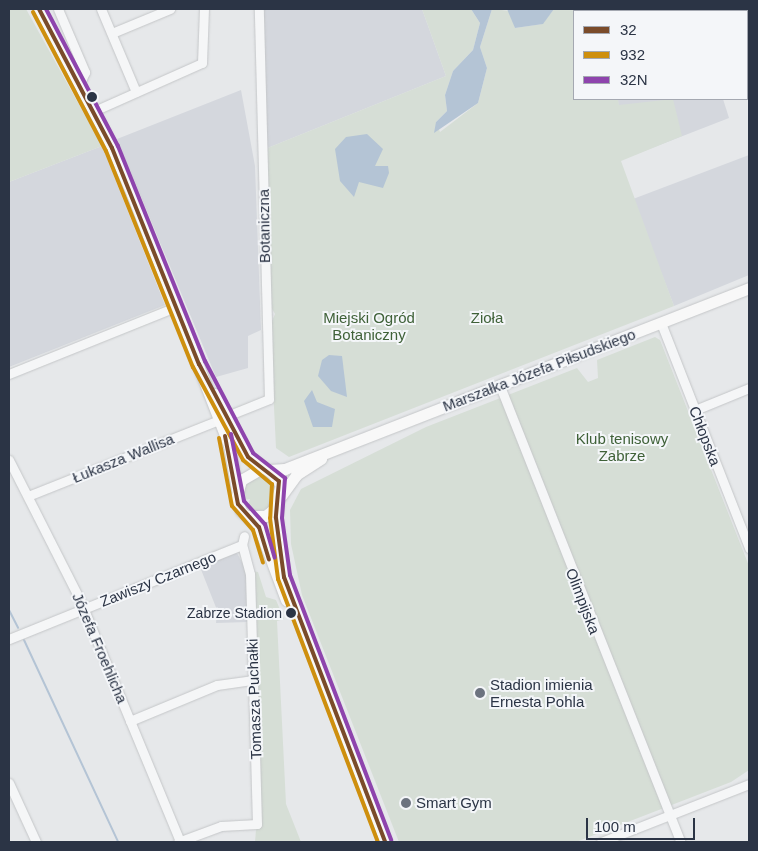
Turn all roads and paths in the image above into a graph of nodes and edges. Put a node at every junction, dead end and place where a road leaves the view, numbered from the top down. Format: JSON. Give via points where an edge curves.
{"nodes":[{"id":1,"x":39,"y":9,"type":"edge"},
{"id":2,"x":58,"y":9,"type":"edge"},
{"id":3,"x":101,"y":9,"type":"edge"},
{"id":4,"x":170,"y":9,"type":"edge"},
{"id":5,"x":204,"y":9,"type":"edge"},
{"id":6,"x":259,"y":9,"type":"edge"},
{"id":7,"x":112,"y":33,"type":"junction"},
{"id":8,"x":80,"y":84,"type":"junction"},
{"id":9,"x":136,"y":92,"type":"junction"},
{"id":10,"x":94,"y":111,"type":"junction"},
{"id":11,"x":749,"y":288,"type":"edge"},
{"id":12,"x":176,"y":307,"type":"junction"},
{"id":13,"x":661,"y":323,"type":"junction"},
{"id":14,"x":9,"y":374,"type":"edge"},
{"id":15,"x":500,"y":386,"type":"junction"},
{"id":16,"x":749,"y":388,"type":"edge"},
{"id":17,"x":695,"y":410,"type":"junction"},
{"id":18,"x":223,"y":418,"type":"junction"},
{"id":19,"x":329,"y":452,"type":"junction"},
{"id":20,"x":9,"y":460,"type":"edge"},
{"id":21,"x":265,"y":469,"type":"junction"},
{"id":22,"x":237,"y":490,"type":"junction"},
{"id":23,"x":28,"y":496,"type":"junction"},
{"id":24,"x":280,"y":499,"type":"junction"},
{"id":25,"x":248,"y":516,"type":"junction"},
{"id":26,"x":243,"y":541,"type":"joint"},
{"id":27,"x":748,"y":543,"type":"edge"},
{"id":28,"x":84,"y":609,"type":"junction"},
{"id":29,"x":300,"y":626,"type":"junction"},
{"id":30,"x":9,"y":639,"type":"edge"},
{"id":31,"x":252,"y":680,"type":"junction"},
{"id":32,"x":130,"y":721,"type":"junction"},
{"id":33,"x":9,"y":783,"type":"edge"},
{"id":34,"x":749,"y":784,"type":"edge"},
{"id":35,"x":670,"y":815,"type":"junction"},
{"id":36,"x":36,"y":842,"type":"edge"},
{"id":37,"x":179,"y":842,"type":"edge"},
{"id":38,"x":385,"y":842,"type":"edge"},
{"id":39,"x":601,"y":842,"type":"edge"},
{"id":40,"x":681,"y":842,"type":"edge"}],
"edges":[{"from":1,"to":8,"type":"street"},
{"from":2,"to":8,"type":"street","via":[[85,72]]},
{"from":3,"to":7,"type":"street"},
{"from":4,"to":7,"type":"street"},
{"from":5,"to":9,"type":"street","via":[[202,63]]},
{"from":6,"to":18,"type":"street","name":"Botaniczna","via":[[268,399]]},
{"from":7,"to":9,"type":"street"},
{"from":8,"to":10,"type":"street"},
{"from":9,"to":10,"type":"street"},
{"from":10,"to":12,"type":"street"},
{"from":11,"to":13,"type":"street","name":"Marszałka Józefa Piłsudskiego"},
{"from":12,"to":14,"type":"street"},
{"from":12,"to":18,"type":"street"},
{"from":13,"to":15,"type":"street","name":"Marszałka Józefa Piłsudskiego"},
{"from":13,"to":17,"type":"street","name":"Chłopska"},
{"from":15,"to":19,"type":"street","name":"Marszałka Józefa Piłsudskiego"},
{"from":15,"to":35,"type":"street","name":"Olimpijska"},
{"from":16,"to":17,"type":"street"},
{"from":17,"to":27,"type":"street","name":"Chłopska"},
{"from":18,"to":21,"type":"street","via":[[248,457]]},
{"from":18,"to":22,"type":"street"},
{"from":18,"to":23,"type":"street","name":"Łukasza Wallisa"},
{"from":19,"to":21,"type":"street","name":"Marszałka Józefa Piłsudskiego","via":[[280,471]]},
{"from":19,"to":24,"type":"street","name":"Marszałka Józefa Piłsudskiego","via":[[296,475]]},
{"from":20,"to":23,"type":"street","name":"Józefa Froehlicha"},
{"from":21,"to":22,"type":"street","via":[[244,476]]},
{"from":21,"to":24,"type":"street","via":[[279,481]]},
{"from":22,"to":25,"type":"street","via":[[238,504]]},
{"from":23,"to":28,"type":"street","name":"Józefa Froehlicha"},
{"from":24,"to":25,"type":"street","via":[[265,516]]},
{"from":24,"to":29,"type":"street","via":[[281,563]]},
{"from":25,"to":29,"type":"street","via":[[259,527],[275,577]]},
{"from":26,"to":28,"type":"street","name":"Zawiszy Czarnego"},
{"from":26,"to":31,"type":"street","name":"Tomasza Puchałki","via":[[250,574]]},
{"from":28,"to":30,"type":"street","name":"Zawiszy Czarnego"},
{"from":28,"to":32,"type":"street","name":"Józefa Froehlicha"},
{"from":29,"to":38,"type":"street"},
{"from":31,"to":32,"type":"street","via":[[217,685]]},
{"from":31,"to":37,"type":"street","name":"Tomasza Puchałki","via":[[257,824],[221,826]]},
{"from":32,"to":37,"type":"street","name":"Józefa Froehlicha"},
{"from":33,"to":36,"type":"street"},
{"from":34,"to":35,"type":"street"},
{"from":35,"to":39,"type":"street"},
{"from":35,"to":40,"type":"street","name":"Olimpijska"}]}
